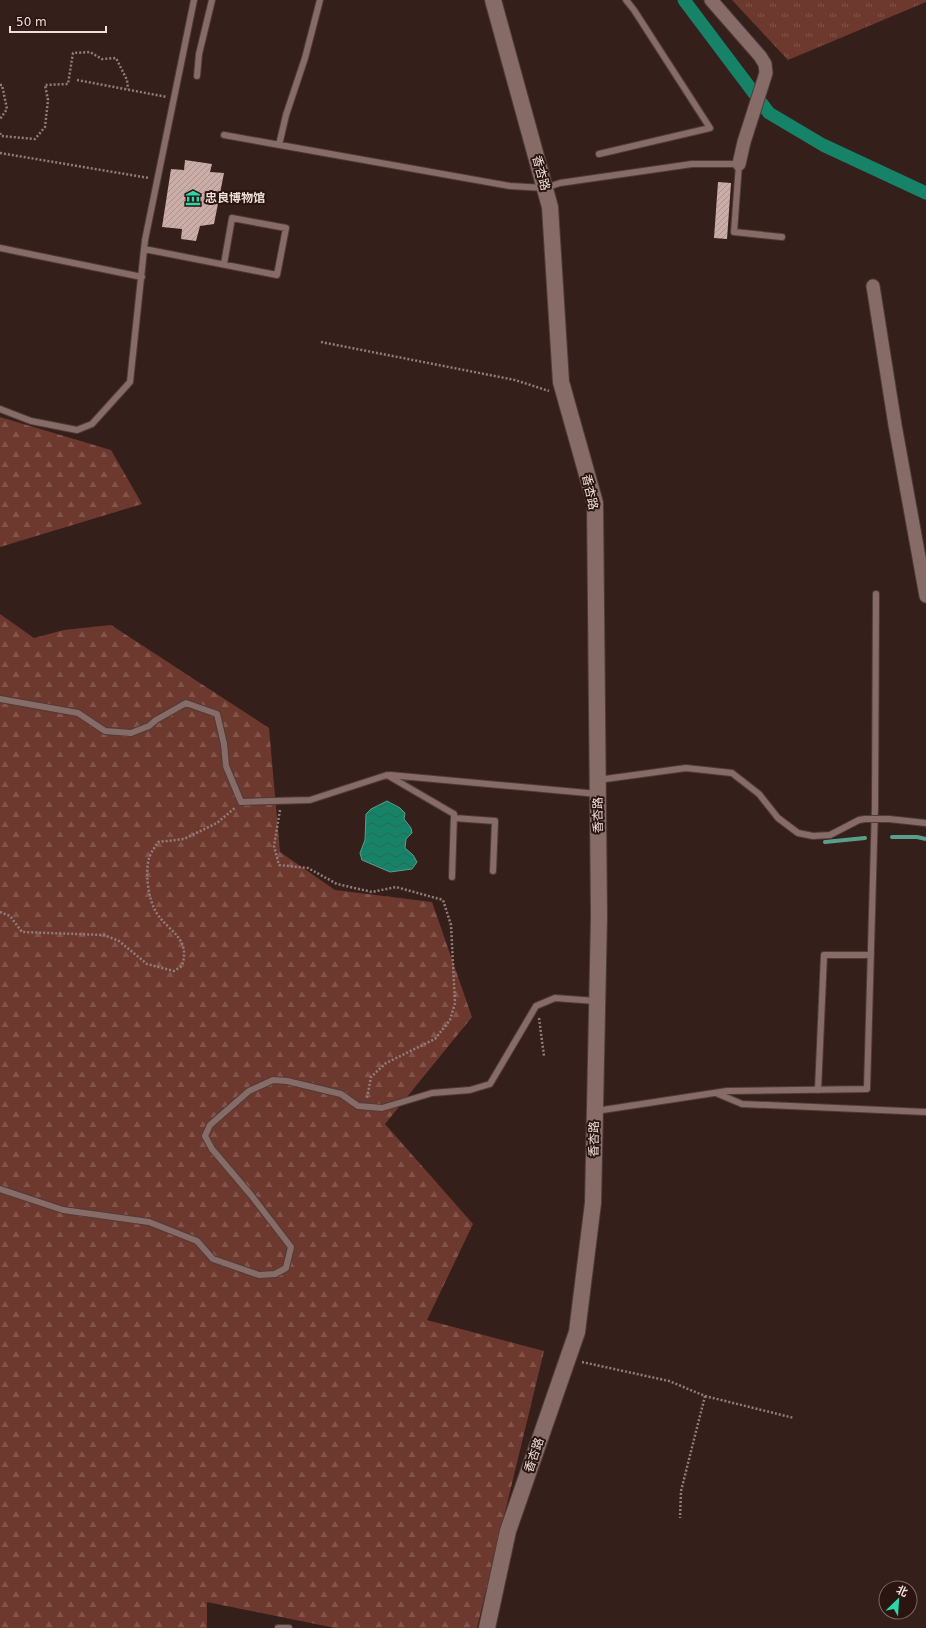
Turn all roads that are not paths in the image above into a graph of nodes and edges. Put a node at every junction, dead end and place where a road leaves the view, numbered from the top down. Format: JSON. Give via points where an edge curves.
{"nodes":[{"id":1,"x":194,"y":0,"type":"edge"},
{"id":2,"x":212,"y":0,"type":"edge"},
{"id":3,"x":320,"y":0,"type":"edge"},
{"id":4,"x":493,"y":0,"type":"edge"},
{"id":5,"x":626,"y":0,"type":"edge"},
{"id":6,"x":711,"y":0,"type":"edge"},
{"id":7,"x":197,"y":76,"type":"dead end"},
{"id":8,"x":224,"y":136,"type":"dead end"},
{"id":9,"x":279,"y":145,"type":"junction"},
{"id":10,"x":599,"y":154,"type":"dead end"},
{"id":11,"x":739,"y":164,"type":"junction"},
{"id":12,"x":545,"y":188,"type":"junction"},
{"id":13,"x":782,"y":237,"type":"dead end"},
{"id":14,"x":0,"y":248,"type":"edge"},
{"id":15,"x":144,"y":249,"type":"junction"},
{"id":16,"x":224,"y":264,"type":"junction"},
{"id":17,"x":142,"y":277,"type":"junction"},
{"id":18,"x":873,"y":286,"type":"dead end"},
{"id":19,"x":0,"y":409,"type":"edge"},
{"id":20,"x":876,"y":594,"type":"dead end"},
{"id":21,"x":926,"y":596,"type":"edge"},
{"id":22,"x":0,"y":699,"type":"edge"},
{"id":23,"x":387,"y":775,"type":"junction"},
{"id":24,"x":598,"y":787,"type":"junction"},
{"id":25,"x":454,"y":818,"type":"junction"},
{"id":26,"x":926,"y":823,"type":"edge"},
{"id":27,"x":493,"y":871,"type":"dead end"},
{"id":28,"x":452,"y":877,"type":"dead end"},
{"id":29,"x":871,"y":955,"type":"junction"},
{"id":30,"x":597,"y":1001,"type":"junction"},
{"id":31,"x":818,"y":1090,"type":"junction"},
{"id":32,"x":716,"y":1093,"type":"junction"},
{"id":33,"x":595,"y":1111,"type":"junction"},
{"id":34,"x":926,"y":1112,"type":"edge"},
{"id":35,"x":0,"y":1190,"type":"edge"},
{"id":36,"x":278,"y":1628,"type":"edge"},
{"id":37,"x":290,"y":1628,"type":"edge"},
{"id":38,"x":487,"y":1628,"type":"edge"}],
"edges":[{"from":1,"to":15,"type":"lane"},
{"from":2,"to":7,"type":"lane","via":[[199,54]]},
{"from":3,"to":9,"type":"lane"},
{"from":4,"to":12,"type":"street","name":"香杏路"},
{"from":5,"to":10,"type":"lane","via":[[710,128]]},
{"from":6,"to":11,"type":"street","via":[[765,64],[766,73],[762,89]]},
{"from":8,"to":9,"type":"lane"},
{"from":9,"to":12,"type":"lane","via":[[510,186]]},
{"from":11,"to":12,"type":"lane","via":[[692,164],[560,182]]},
{"from":11,"to":13,"type":"lane","via":[[734,232]]},
{"from":12,"to":24,"type":"street","name":"香杏路","via":[[550,207],[561,382],[595,503]]},
{"from":14,"to":17,"type":"lane"},
{"from":15,"to":16,"type":"lane"},
{"from":15,"to":17,"type":"lane"},
{"from":16,"to":16,"type":"lane","via":[[277,275],[286,228],[232,218]]},
{"from":17,"to":19,"type":"lane","via":[[130,382],[92,424],[77,430],[31,421]]},
{"from":18,"to":21,"type":"street"},
{"from":20,"to":29,"type":"lane"},
{"from":22,"to":23,"type":"lane","via":[[78,713],[105,731],[131,733],[150,726],[186,703],[217,714],[226,766],[241,802],[310,800]]},
{"from":23,"to":24,"type":"lane"},
{"from":23,"to":25,"type":"lane","via":[[454,814]]},
{"from":24,"to":26,"type":"lane","bridge":true,"via":[[686,768],[732,773],[759,794],[778,818],[798,833],[813,836],[830,835],[865,819]]},
{"from":24,"to":30,"type":"street","name":"香杏路"},
{"from":25,"to":27,"type":"lane","via":[[496,820]]},
{"from":25,"to":28,"type":"lane"},
{"from":29,"to":31,"type":"lane","via":[[824,955]]},
{"from":29,"to":31,"type":"lane","via":[[867,1089]]},
{"from":30,"to":33,"type":"street","name":"香杏路"},
{"from":30,"to":35,"type":"lane","via":[[555,998],[536,1006],[490,1084],[470,1090],[432,1093],[382,1108],[358,1106],[341,1094],[287,1081],[273,1080],[249,1090],[210,1125],[205,1136],[212,1149],[251,1194],[291,1247],[286,1268],[275,1274],[259,1275],[213,1259],[197,1241],[149,1222],[63,1210]]},
{"from":31,"to":32,"type":"lane"},
{"from":32,"to":33,"type":"lane"},
{"from":32,"to":34,"type":"lane","via":[[742,1104]]},
{"from":33,"to":38,"type":"street","name":"香杏路","via":[[593,1203],[576,1332],[508,1530]]},
{"from":36,"to":37,"type":"lane"}]}
